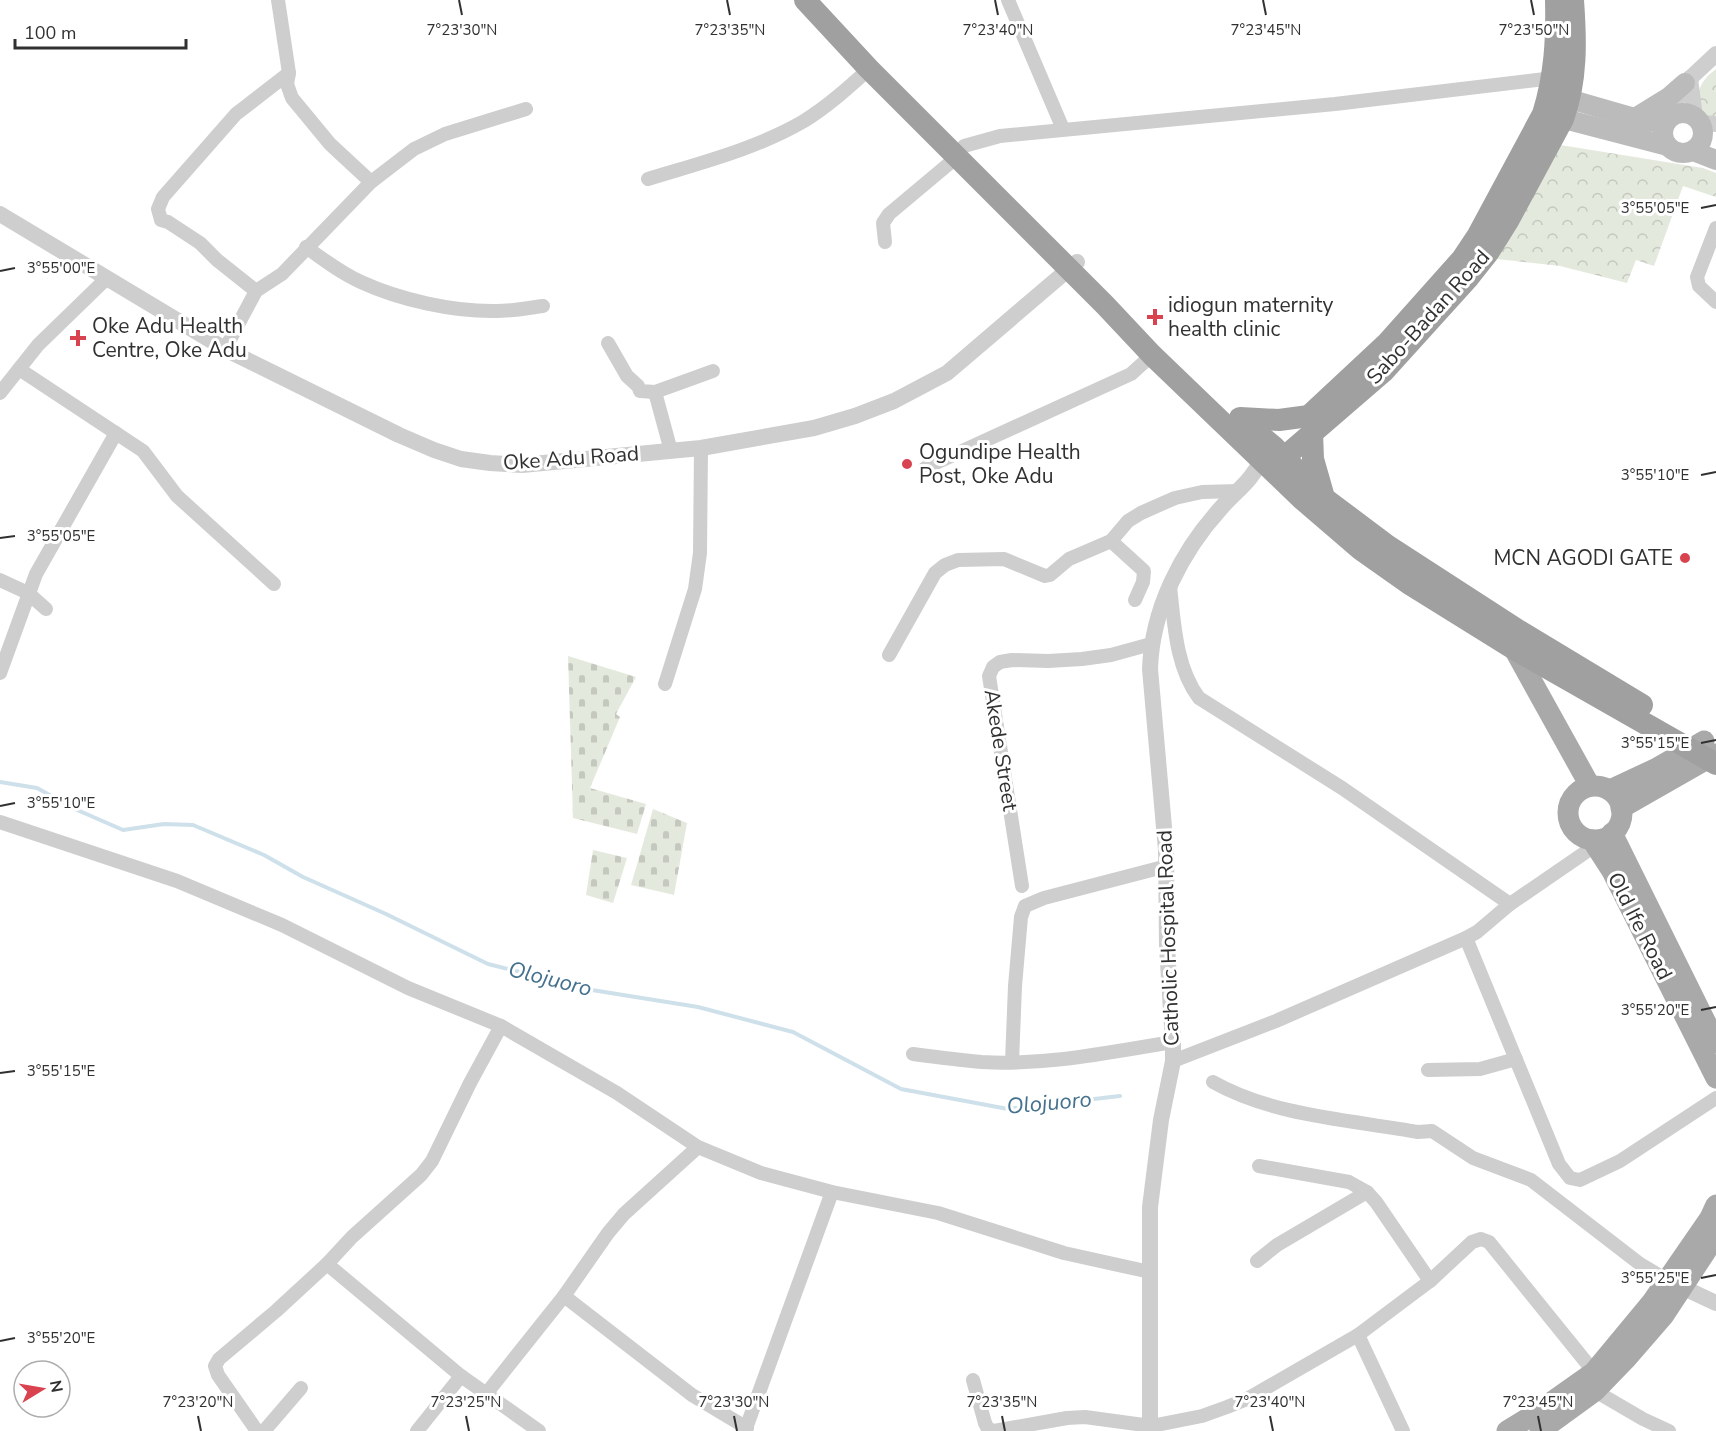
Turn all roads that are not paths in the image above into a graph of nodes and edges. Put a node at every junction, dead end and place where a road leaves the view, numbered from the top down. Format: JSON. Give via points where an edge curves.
{"nodes":[{"id":1,"x":278,"y":0,"type":"edge"},
{"id":2,"x":1008,"y":0,"type":"edge"},
{"id":3,"x":1556,"y":0,"type":"edge"},
{"id":4,"x":1573,"y":0,"type":"edge"},
{"id":5,"x":816,"y":4,"type":"edge"},
{"id":6,"x":1716,"y":54,"type":"edge"},
{"id":7,"x":869,"y":69,"type":"junction"},
{"id":8,"x":289,"y":73,"type":"junction"},
{"id":9,"x":1688,"y":80,"type":"junction"},
{"id":10,"x":1556,"y":101,"type":"junction"},
{"id":11,"x":526,"y":109,"type":"dead end"},
{"id":12,"x":1635,"y":118,"type":"junction"},
{"id":13,"x":1667,"y":122,"type":"junction"},
{"id":14,"x":1706,"y":128,"type":"edge"},
{"id":15,"x":1063,"y":129,"type":"junction"},
{"id":16,"x":1668,"y":146,"type":"junction"},
{"id":17,"x":1693,"y":151,"type":"junction"},
{"id":18,"x":961,"y":152,"type":"junction"},
{"id":19,"x":1716,"y":160,"type":"edge"},
{"id":20,"x":648,"y":179,"type":"dead end"},
{"id":21,"x":370,"y":182,"type":"junction"},
{"id":22,"x":0,"y":214,"type":"edge"},
{"id":23,"x":1716,"y":228,"type":"edge"},
{"id":24,"x":885,"y":242,"type":"dead end"},
{"id":25,"x":306,"y":247,"type":"junction"},
{"id":26,"x":1073,"y":266,"type":"junction"},
{"id":27,"x":107,"y":278,"type":"junction"},
{"id":28,"x":256,"y":291,"type":"junction"},
{"id":29,"x":1716,"y":302,"type":"edge"},
{"id":30,"x":543,"y":306,"type":"dead end"},
{"id":31,"x":608,"y":343,"type":"dead end"},
{"id":32,"x":225,"y":349,"type":"junction"},
{"id":33,"x":1152,"y":355,"type":"junction"},
{"id":34,"x":19,"y":369,"type":"junction"},
{"id":35,"x":713,"y":371,"type":"dead end"},
{"id":36,"x":655,"y":392,"type":"junction"},
{"id":37,"x":0,"y":393,"type":"edge"},
{"id":38,"x":1240,"y":418,"type":"junction"},
{"id":39,"x":1317,"y":419,"type":"junction"},
{"id":40,"x":116,"y":433,"type":"junction"},
{"id":41,"x":702,"y":448,"type":"junction"},
{"id":42,"x":671,"y":451,"type":"junction"},
{"id":43,"x":1269,"y":462,"type":"junction"},
{"id":44,"x":925,"y":468,"type":"dead end"},
{"id":45,"x":1238,"y":491,"type":"junction"},
{"id":46,"x":1324,"y":498,"type":"junction"},
{"id":47,"x":1111,"y":541,"type":"junction"},
{"id":48,"x":0,"y":580,"type":"edge"},
{"id":49,"x":274,"y":584,"type":"dead end"},
{"id":50,"x":1170,"y":586,"type":"junction"},
{"id":51,"x":28,"y":593,"type":"junction"},
{"id":52,"x":1135,"y":600,"type":"dead end"},
{"id":53,"x":46,"y":609,"type":"dead end"},
{"id":54,"x":1151,"y":644,"type":"junction"},
{"id":55,"x":1514,"y":649,"type":"junction"},
{"id":56,"x":889,"y":655,"type":"dead end"},
{"id":57,"x":0,"y":673,"type":"edge"},
{"id":58,"x":665,"y":684,"type":"dead end"},
{"id":59,"x":1708,"y":753,"type":"edge"},
{"id":60,"x":1607,"y":795,"type":"junction"},
{"id":61,"x":0,"y":822,"type":"edge"},
{"id":62,"x":1600,"y":839,"type":"junction"},
{"id":63,"x":1167,"y":866,"type":"junction"},
{"id":64,"x":1022,"y":886,"type":"dead end"},
{"id":65,"x":1510,"y":904,"type":"junction"},
{"id":66,"x":1466,"y":938,"type":"junction"},
{"id":67,"x":501,"y":1026,"type":"junction"},
{"id":68,"x":1173,"y":1042,"type":"junction"},
{"id":69,"x":1716,"y":1043,"type":"edge"},
{"id":70,"x":913,"y":1054,"type":"dead end"},
{"id":71,"x":1516,"y":1059,"type":"junction"},
{"id":72,"x":1173,"y":1061,"type":"junction"},
{"id":73,"x":1012,"y":1062,"type":"junction"},
{"id":74,"x":1428,"y":1070,"type":"dead end"},
{"id":75,"x":1716,"y":1078,"type":"edge"},
{"id":76,"x":1213,"y":1082,"type":"dead end"},
{"id":77,"x":1716,"y":1098,"type":"edge"},
{"id":78,"x":698,"y":1147,"type":"junction"},
{"id":79,"x":1259,"y":1167,"type":"dead end"},
{"id":80,"x":832,"y":1192,"type":"junction"},
{"id":81,"x":1367,"y":1192,"type":"junction"},
{"id":82,"x":1716,"y":1205,"type":"edge"},
{"id":83,"x":1716,"y":1236,"type":"edge"},
{"id":84,"x":1257,"y":1261,"type":"dead end"},
{"id":85,"x":327,"y":1264,"type":"junction"},
{"id":86,"x":1150,"y":1272,"type":"junction"},
{"id":87,"x":1430,"y":1281,"type":"junction"},
{"id":88,"x":1675,"y":1283,"type":"junction"},
{"id":89,"x":564,"y":1296,"type":"junction"},
{"id":90,"x":1716,"y":1303,"type":"edge"},
{"id":91,"x":1358,"y":1335,"type":"junction"},
{"id":92,"x":461,"y":1376,"type":"junction"},
{"id":93,"x":973,"y":1380,"type":"dead end"},
{"id":94,"x":1594,"y":1381,"type":"junction"},
{"id":95,"x":300,"y":1388,"type":"dead end"},
{"id":96,"x":486,"y":1394,"type":"junction"},
{"id":97,"x":1151,"y":1428,"type":"edge"},
{"id":98,"x":746,"y":1429,"type":"edge"},
{"id":99,"x":257,"y":1431,"type":"edge"},
{"id":100,"x":264,"y":1431,"type":"edge"},
{"id":101,"x":417,"y":1431,"type":"edge"},
{"id":102,"x":539,"y":1431,"type":"edge"},
{"id":103,"x":1403,"y":1431,"type":"edge"},
{"id":104,"x":1507,"y":1431,"type":"edge"},
{"id":105,"x":1540,"y":1431,"type":"edge"},
{"id":106,"x":1670,"y":1431,"type":"edge"}],
"edges":[{"from":1,"to":8,"type":"street"},
{"from":2,"to":15,"type":"street"},
{"from":3,"to":10,"type":"highway","name":"Sabo-Badan Road"},
{"from":4,"to":10,"type":"highway","name":"Sabo-Badan Road","via":[[1576,58]]},
{"from":5,"to":7,"type":"highway"},
{"from":5,"to":18,"type":"highway","via":[[879,62]]},
{"from":6,"to":9,"type":"street"},
{"from":7,"to":18,"type":"highway"},
{"from":7,"to":20,"type":"street","via":[[839,97],[776,135]]},
{"from":8,"to":21,"type":"street","via":[[287,84],[292,98],[330,144]]},
{"from":8,"to":28,"type":"street","via":[[236,114],[163,197],[158,209],[161,220],[200,243]]},
{"from":9,"to":12,"type":"main road"},
{"from":9,"to":13,"type":"street"},
{"from":9,"to":14,"type":"street"},
{"from":10,"to":12,"type":"main road"},
{"from":10,"to":15,"type":"street","via":[[1335,104]]},
{"from":10,"to":16,"type":"main road"},
{"from":10,"to":39,"type":"highway","name":"Sabo-Badan Road","via":[[1462,259]]},
{"from":11,"to":21,"type":"street","via":[[445,134],[414,149]]},
{"from":12,"to":13,"type":"main road"},
{"from":13,"to":14,"type":"main road","via":[[1678,113],[1690,114]]},
{"from":13,"to":16,"type":"main road","via":[[1663,135]]},
{"from":14,"to":17,"type":"main road"},
{"from":15,"to":18,"type":"street","via":[[1000,136]]},
{"from":16,"to":17,"type":"main road","via":[[1682,154]]},
{"from":17,"to":19,"type":"main road"},
{"from":18,"to":24,"type":"street","via":[[889,214],[883,223]]},
{"from":18,"to":26,"type":"highway"},
{"from":21,"to":25,"type":"street"},
{"from":22,"to":27,"type":"street","name":"Oke Adu Road"},
{"from":23,"to":29,"type":"street","via":[[1697,277],[1699,286]]},
{"from":25,"to":28,"type":"street","via":[[282,274]]},
{"from":25,"to":30,"type":"street","via":[[362,283],[428,304],[498,311]]},
{"from":26,"to":33,"type":"highway"},
{"from":26,"to":38,"type":"highway"},
{"from":26,"to":41,"type":"street","name":"Oke Adu Road","via":[[947,373],[894,400],[814,428]]},
{"from":27,"to":32,"type":"street","name":"Oke Adu Road"},
{"from":27,"to":34,"type":"street","via":[[38,345]]},
{"from":28,"to":32,"type":"street"},
{"from":31,"to":36,"type":"street","via":[[640,391]]},
{"from":32,"to":42,"type":"street","name":"Oke Adu Road","via":[[399,435],[461,459],[522,465]]},
{"from":33,"to":43,"type":"highway"},
{"from":33,"to":44,"type":"street","via":[[1131,374]]},
{"from":34,"to":37,"type":"street"},
{"from":34,"to":40,"type":"street"},
{"from":35,"to":36,"type":"street"},
{"from":36,"to":42,"type":"street"},
{"from":38,"to":39,"type":"highway"},
{"from":38,"to":43,"type":"highway"},
{"from":39,"to":43,"type":"highway","name":"Sabo-Badan Road"},
{"from":39,"to":46,"type":"highway","via":[[1314,465]]},
{"from":40,"to":49,"type":"street","via":[[143,451],[177,496]]},
{"from":40,"to":51,"type":"street"},
{"from":41,"to":42,"type":"street","name":"Oke Adu Road"},
{"from":41,"to":58,"type":"street","via":[[700,554],[695,589]]},
{"from":43,"to":45,"type":"street","name":"Catholic Hospital Road"},
{"from":43,"to":46,"type":"highway"},
{"from":43,"to":55,"type":"highway","via":[[1303,500],[1360,549]]},
{"from":45,"to":47,"type":"street","via":[[1174,498],[1128,521]]},
{"from":45,"to":50,"type":"street","name":"Catholic Hospital Road","via":[[1199,533]]},
{"from":46,"to":59,"type":"highway","via":[[1388,546]]},
{"from":47,"to":52,"type":"street","via":[[1144,571]]},
{"from":47,"to":56,"type":"street","via":[[1069,559],[1045,576],[1004,559],[958,560],[945,565],[935,573]]},
{"from":48,"to":51,"type":"street"},
{"from":50,"to":54,"type":"street","name":"Catholic Hospital Road"},
{"from":50,"to":65,"type":"street","via":[[1179,648],[1188,680],[1199,698],[1342,788]]},
{"from":51,"to":53,"type":"street"},
{"from":51,"to":57,"type":"street"},
{"from":54,"to":63,"type":"street","name":"Catholic Hospital Road"},
{"from":54,"to":64,"type":"street","name":"Akede Street","via":[[1111,655],[1048,662],[1012,660],[993,667],[989,676]]},
{"from":55,"to":59,"type":"highway"},
{"from":55,"to":60,"type":"main road"},
{"from":59,"to":60,"type":"main road","name":"Old Ife Road"},
{"from":60,"to":62,"type":"main road","via":[[1620,822]]},
{"from":60,"to":62,"type":"main road","name":"Old Ife Road","via":[[1577,792],[1569,804],[1568,818],[1579,835]]},
{"from":61,"to":67,"type":"street","via":[[177,882],[282,925],[408,988]]},
{"from":62,"to":65,"type":"street"},
{"from":62,"to":69,"type":"main road","name":"Old Ife Road"},
{"from":62,"to":75,"type":"main road","name":"Old Ife Road","via":[[1617,881]]},
{"from":63,"to":68,"type":"street","name":"Catholic Hospital Road"},
{"from":63,"to":73,"type":"street","via":[[1025,906],[1015,986]]},
{"from":65,"to":66,"type":"street"},
{"from":66,"to":71,"type":"street"},
{"from":66,"to":72,"type":"street"},
{"from":67,"to":78,"type":"street","via":[[617,1093]]},
{"from":67,"to":85,"type":"street","via":[[432,1161]]},
{"from":68,"to":72,"type":"street","name":"Catholic Hospital Road"},
{"from":68,"to":73,"type":"street","via":[[1080,1058]]},
{"from":70,"to":73,"type":"street"},
{"from":71,"to":74,"type":"street","via":[[1480,1069]]},
{"from":71,"to":77,"type":"street","via":[[1559,1164],[1569,1178],[1580,1180],[1620,1161]]},
{"from":72,"to":86,"type":"street","name":"Catholic Hospital Road","via":[[1153,1170]]},
{"from":76,"to":88,"type":"street","via":[[1236,1095],[1281,1108],[1418,1132],[1432,1131],[1473,1158],[1531,1180],[1640,1264]]},
{"from":78,"to":80,"type":"street","via":[[761,1173]]},
{"from":78,"to":89,"type":"street","via":[[624,1214]]},
{"from":79,"to":81,"type":"street","via":[[1349,1182]]},
{"from":80,"to":86,"type":"street","via":[[938,1213],[1064,1253]]},
{"from":80,"to":98,"type":"street"},
{"from":81,"to":84,"type":"street"},
{"from":81,"to":87,"type":"street"},
{"from":82,"to":88,"type":"main road"},
{"from":83,"to":88,"type":"main road"},
{"from":85,"to":92,"type":"street"},
{"from":85,"to":99,"type":"street","via":[[215,1366]]},
{"from":86,"to":97,"type":"street","name":"Catholic Hospital Road"},
{"from":87,"to":91,"type":"street"},
{"from":87,"to":94,"type":"street","via":[[1472,1242],[1489,1242]]},
{"from":88,"to":90,"type":"street"},
{"from":88,"to":94,"type":"main road","via":[[1664,1315]]},
{"from":89,"to":96,"type":"street"},
{"from":89,"to":98,"type":"street","via":[[692,1395]]},
{"from":91,"to":97,"type":"street","via":[[1246,1399],[1202,1416]]},
{"from":91,"to":103,"type":"street"},
{"from":92,"to":96,"type":"street"},
{"from":92,"to":101,"type":"street"},
{"from":93,"to":97,"type":"street","via":[[985,1423],[994,1431],[1085,1417]]},
{"from":94,"to":104,"type":"main road"},
{"from":94,"to":105,"type":"main road"},
{"from":94,"to":106,"type":"street","via":[[1643,1419]]},
{"from":95,"to":100,"type":"street"},
{"from":96,"to":102,"type":"street"}]}
